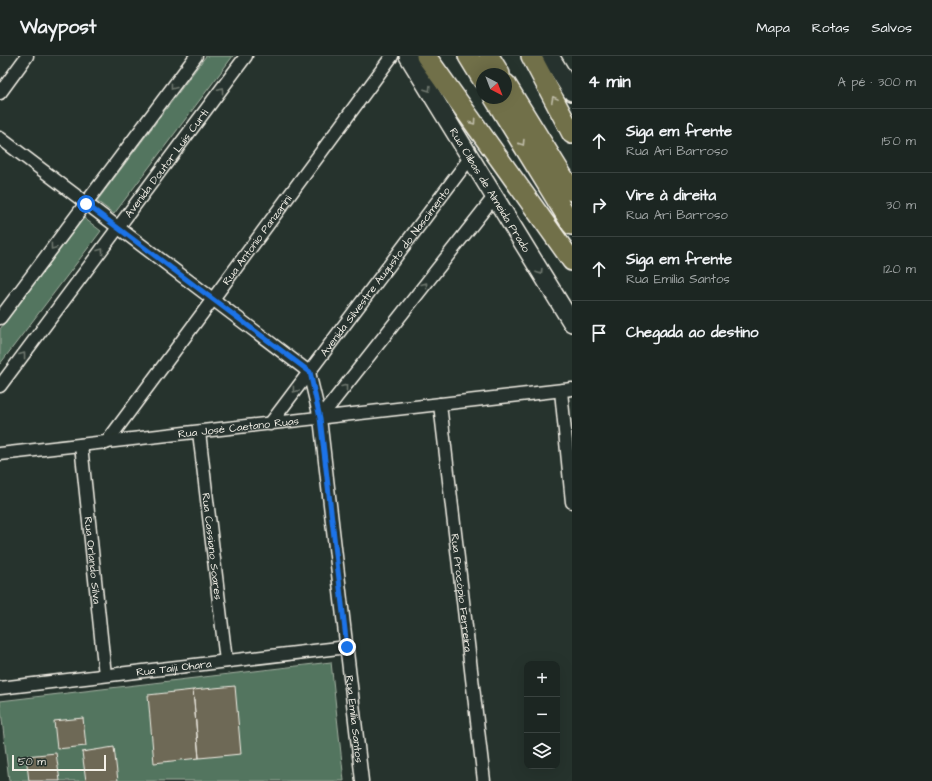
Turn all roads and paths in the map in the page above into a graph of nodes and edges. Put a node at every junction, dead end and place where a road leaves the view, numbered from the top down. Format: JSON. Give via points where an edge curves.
{"nodes":[{"id":1,"x":27,"y":56,"type":"edge"},
{"id":2,"x":196,"y":56,"type":"edge"},
{"id":3,"x":246,"y":56,"type":"edge"},
{"id":4,"x":392,"y":56,"type":"edge"},
{"id":5,"x":408,"y":56,"type":"edge"},
{"id":6,"x":426,"y":56,"type":"edge"},
{"id":7,"x":468,"y":56,"type":"edge"},
{"id":8,"x":489,"y":56,"type":"edge"},
{"id":9,"x":531,"y":56,"type":"edge"},
{"id":10,"x":550,"y":56,"type":"edge"},
{"id":11,"x":496,"y":68,"type":"edge"},
{"id":12,"x":476,"y":69,"type":"edge"},
{"id":13,"x":572,"y":92,"type":"edge"},
{"id":14,"x":0,"y":93,"type":"edge"},
{"id":15,"x":512,"y":94,"type":"edge"},
{"id":16,"x":498,"y":104,"type":"edge"},
{"id":17,"x":572,"y":134,"type":"edge"},
{"id":18,"x":0,"y":138,"type":"edge"},
{"id":19,"x":470,"y":158,"type":"junction"},
{"id":20,"x":572,"y":191,"type":"edge"},
{"id":21,"x":494,"y":197,"type":"junction"},
{"id":22,"x":86,"y":204,"type":"junction"},
{"id":23,"x":572,"y":225,"type":"edge"},
{"id":24,"x":118,"y":228,"type":"junction"},
{"id":25,"x":572,"y":262,"type":"edge"},
{"id":26,"x":213,"y":299,"type":"junction"},
{"id":27,"x":0,"y":318,"type":"edge"},
{"id":28,"x":572,"y":323,"type":"edge"},
{"id":29,"x":310,"y":372,"type":"junction"},
{"id":30,"x":0,"y":386,"type":"edge"},
{"id":31,"x":567,"y":390,"type":"edge"},
{"id":32,"x":440,"y":404,"type":"junction"},
{"id":33,"x":320,"y":418,"type":"junction"},
{"id":34,"x":270,"y":424,"type":"junction"},
{"id":35,"x":199,"y":432,"type":"junction"},
{"id":36,"x":106,"y":442,"type":"junction"},
{"id":37,"x":81,"y":445,"type":"junction"},
{"id":38,"x":0,"y":454,"type":"edge"},
{"id":39,"x":572,"y":502,"type":"edge"},
{"id":40,"x":347,"y":647,"type":"junction"},
{"id":41,"x":226,"y":661,"type":"junction"},
{"id":42,"x":105,"y":676,"type":"junction"},
{"id":43,"x":0,"y":688,"type":"edge"},
{"id":44,"x":362,"y":781,"type":"edge"},
{"id":45,"x":484,"y":781,"type":"edge"}],
"edges":[{"from":1,"to":14,"type":"street"},
{"from":2,"to":22,"type":"street","one_way":true},
{"from":24,"to":3,"type":"street","name":"Avenida Doutor Luis Curti","one_way":true},
{"from":4,"to":26,"type":"street","name":"Rua Antonio Panzarini"},
{"from":5,"to":19,"type":"street","name":"Rua Clibas de Almeida Prado","one_way":true},
{"from":6,"to":25,"type":"main road","one_way":true},
{"from":7,"to":12,"type":"main road"},
{"from":8,"to":11,"type":"main road"},
{"from":17,"to":9,"type":"main road","one_way":true},
{"from":10,"to":13,"type":"street"},
{"from":15,"to":20,"type":"main road"},
{"from":16,"to":23,"type":"main road","one_way":true},
{"from":18,"to":22,"type":"street"},
{"from":19,"to":21,"type":"street","name":"Rua Clibas de Almeida Prado"},
{"from":19,"to":29,"type":"street","name":"Avenida Silvestre Augusto do Nascimento"},
{"from":21,"to":28,"type":"street","name":"Rua Clibas de Almeida Prado","one_way":true},
{"from":33,"to":21,"type":"street","one_way":true},
{"from":22,"to":24,"type":"street"},
{"from":22,"to":27,"type":"street","one_way":true},
{"from":24,"to":26,"type":"street"},
{"from":30,"to":24,"type":"street","name":"Avenida Doutor Luis Curti","one_way":true},
{"from":26,"to":29,"type":"street"},
{"from":26,"to":36,"type":"street","name":"Rua Antonio Panzarini"},
{"from":29,"to":33,"type":"street","name":"Rua Emília Santos"},
{"from":29,"to":34,"type":"street","name":"Avenida Silvestre Augusto do Nascimento","one_way":true},
{"from":31,"to":32,"type":"street","name":"Rua José Caetano Ruas"},
{"from":31,"to":39,"type":"street"},
{"from":32,"to":33,"type":"street","name":"Rua José Caetano Ruas"},
{"from":32,"to":45,"type":"street","name":"Rua Procópio Ferreira"},
{"from":33,"to":34,"type":"street","name":"Rua José Caetano Ruas"},
{"from":33,"to":40,"type":"street","name":"Rua Emília Santos"},
{"from":34,"to":35,"type":"street","name":"Rua José Caetano Ruas"},
{"from":35,"to":36,"type":"street","name":"Rua José Caetano Ruas"},
{"from":35,"to":41,"type":"street","name":"Rua Cassiano Soares"},
{"from":36,"to":37,"type":"street","name":"Rua José Caetano Ruas"},
{"from":37,"to":38,"type":"street","name":"Rua José Caetano Ruas"},
{"from":37,"to":42,"type":"street","name":"Rua Orlando Silva"},
{"from":40,"to":41,"type":"street","name":"Rua Taiji Ohara"},
{"from":40,"to":44,"type":"street","name":"Rua Emília Santos"},
{"from":41,"to":42,"type":"street","name":"Rua Taiji Ohara"},
{"from":42,"to":43,"type":"street","name":"Rua Taiji Ohara"}]}
